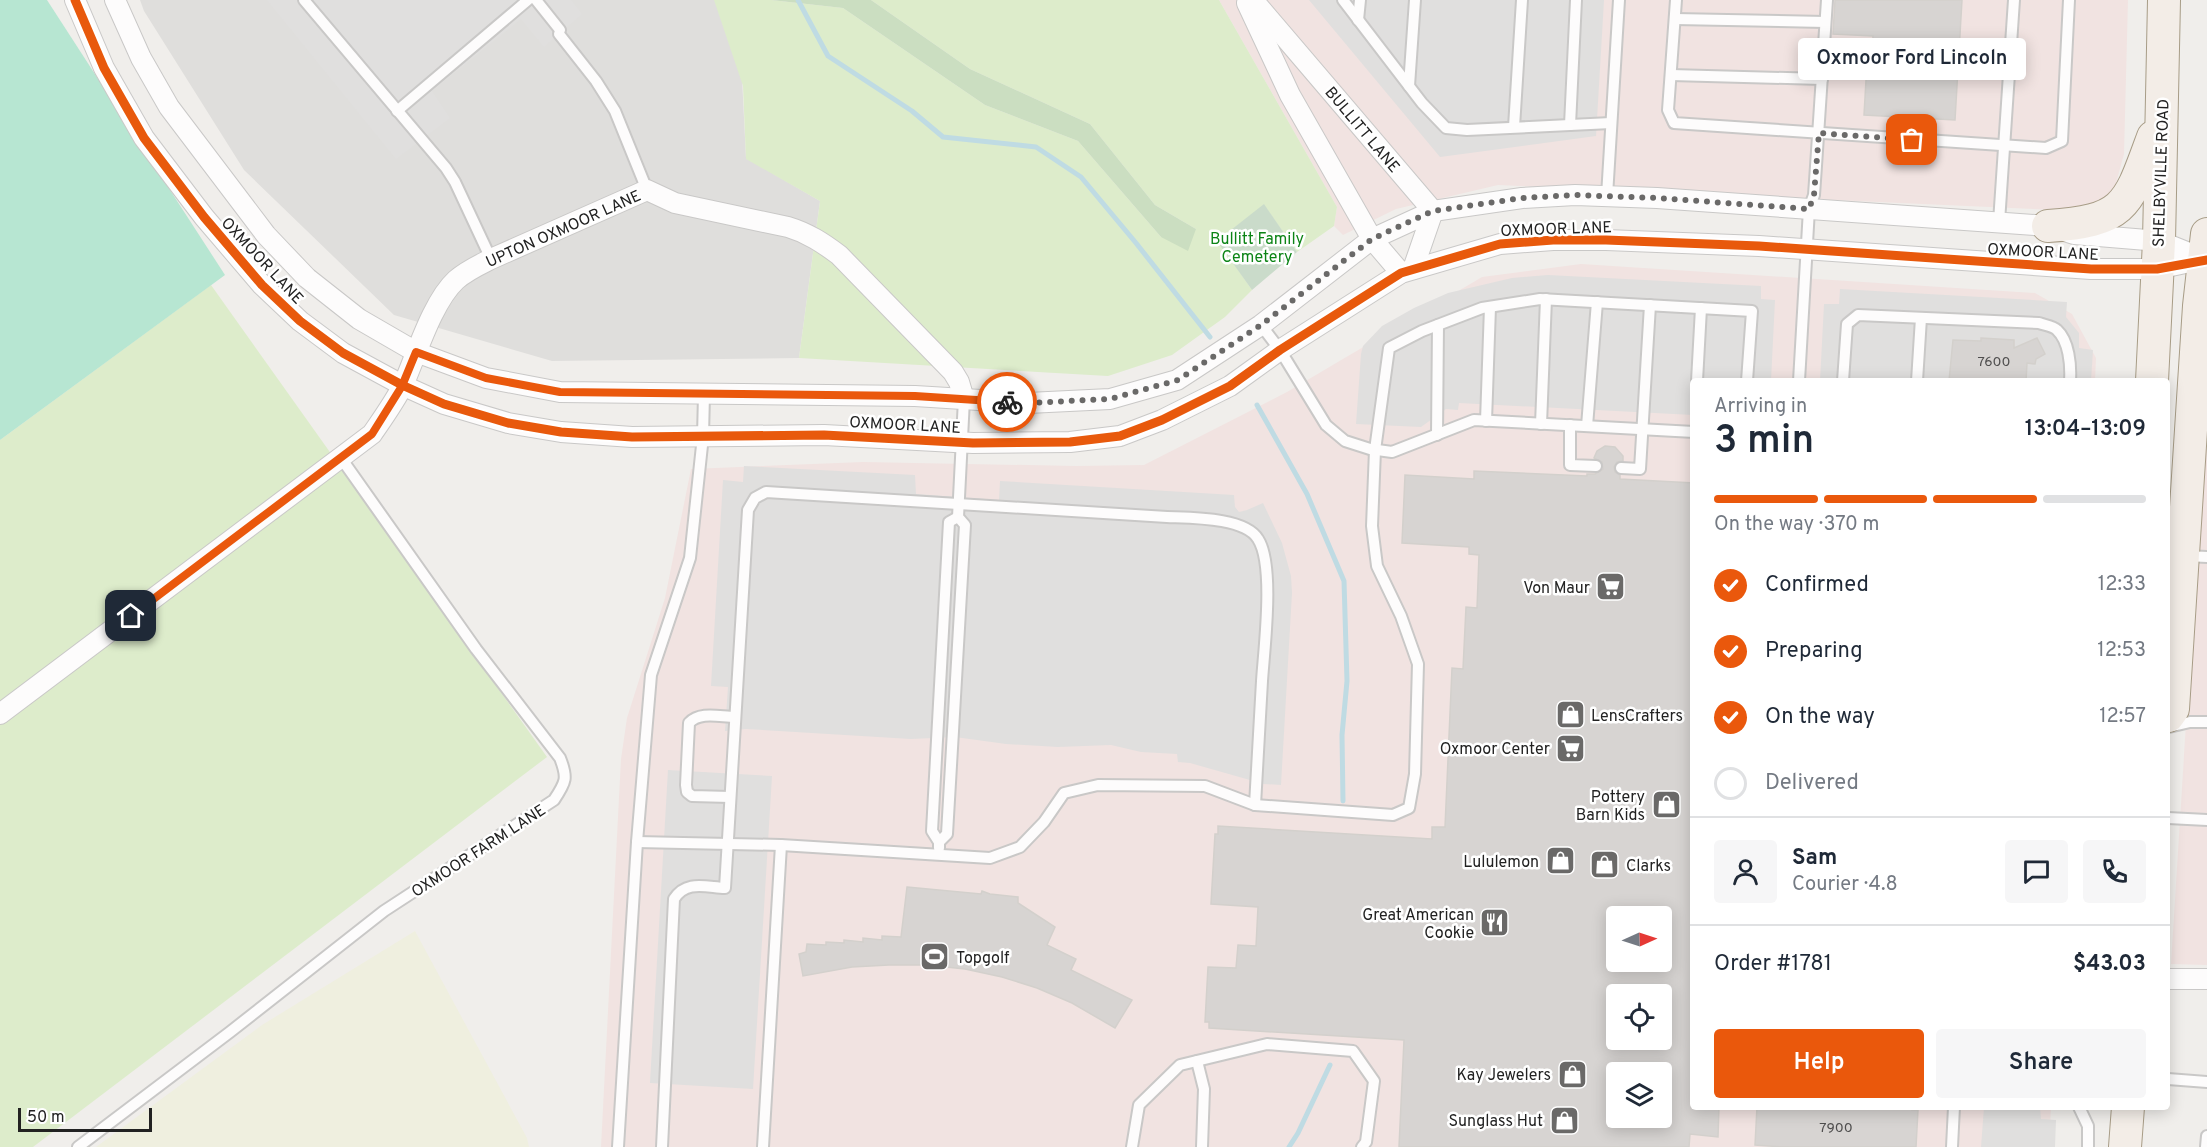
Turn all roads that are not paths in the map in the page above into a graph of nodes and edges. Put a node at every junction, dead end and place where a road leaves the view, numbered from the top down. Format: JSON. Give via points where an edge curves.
{"nodes":[{"id":1,"x":75,"y":0,"type":"edge"},
{"id":2,"x":115,"y":0,"type":"edge"},
{"id":3,"x":304,"y":0,"type":"edge"},
{"id":4,"x":528,"y":0,"type":"edge"},
{"id":5,"x":536,"y":0,"type":"edge"},
{"id":6,"x":1246,"y":0,"type":"edge"},
{"id":7,"x":1253,"y":0,"type":"edge"},
{"id":8,"x":1343,"y":0,"type":"edge"},
{"id":9,"x":1360,"y":0,"type":"edge"},
{"id":10,"x":1415,"y":0,"type":"edge"},
{"id":11,"x":1522,"y":0,"type":"edge"},
{"id":12,"x":1576,"y":0,"type":"edge"},
{"id":13,"x":1619,"y":0,"type":"edge"},
{"id":14,"x":1676,"y":0,"type":"edge"},
{"id":15,"x":1827,"y":0,"type":"edge"},
{"id":16,"x":2014,"y":0,"type":"edge"},
{"id":17,"x":2069,"y":0,"type":"edge"},
{"id":18,"x":2164,"y":0,"type":"edge"},
{"id":19,"x":1675,"y":19,"type":"junction"},
{"id":20,"x":1358,"y":20,"type":"junction"},
{"id":21,"x":1825,"y":22,"type":"junction"},
{"id":22,"x":1671,"y":75,"type":"junction"},
{"id":23,"x":1822,"y":79,"type":"junction"},
{"id":24,"x":1409,"y":86,"type":"junction"},
{"id":25,"x":397,"y":111,"type":"junction"},
{"id":26,"x":2162,"y":114,"type":"junction"},
{"id":27,"x":1611,"y":123,"type":"junction"},
{"id":28,"x":1570,"y":125,"type":"junction"},
{"id":29,"x":1514,"y":127,"type":"junction"},
{"id":30,"x":1819,"y":133,"type":"junction"},
{"id":31,"x":2004,"y":146,"type":"junction"},
{"id":32,"x":647,"y":190,"type":"junction"},
{"id":33,"x":1607,"y":196,"type":"junction"},
{"id":34,"x":1809,"y":209,"type":"junction"},
{"id":35,"x":1433,"y":211,"type":"junction"},
{"id":36,"x":1999,"y":222,"type":"junction"},
{"id":37,"x":2048,"y":226,"type":"junction"},
{"id":38,"x":1372,"y":239,"type":"junction"},
{"id":39,"x":1806,"y":250,"type":"junction"},
{"id":40,"x":2206,"y":251,"type":"edge"},
{"id":41,"x":2158,"y":255,"type":"junction"},
{"id":42,"x":491,"y":259,"type":"junction"},
{"id":43,"x":1407,"y":271,"type":"junction"},
{"id":44,"x":1546,"y":300,"type":"junction"},
{"id":45,"x":1597,"y":302,"type":"junction"},
{"id":46,"x":1650,"y":305,"type":"junction"},
{"id":47,"x":1490,"y":307,"type":"junction"},
{"id":48,"x":1701,"y":308,"type":"junction"},
{"id":49,"x":1921,"y":318,"type":"junction"},
{"id":50,"x":1261,"y":325,"type":"junction"},
{"id":51,"x":1438,"y":325,"type":"junction"},
{"id":52,"x":1280,"y":350,"type":"junction"},
{"id":53,"x":416,"y":352,"type":"junction"},
{"id":54,"x":1697,"y":378,"type":"edge"},
{"id":55,"x":1748,"y":378,"type":"edge"},
{"id":56,"x":1799,"y":378,"type":"edge"},
{"id":57,"x":1843,"y":378,"type":"edge"},
{"id":58,"x":1917,"y":378,"type":"edge"},
{"id":59,"x":2070,"y":378,"type":"edge"},
{"id":60,"x":2152,"y":378,"type":"edge"},
{"id":61,"x":402,"y":386,"type":"junction"},
{"id":62,"x":704,"y":394,"type":"junction"},
{"id":63,"x":964,"y":399,"type":"junction"},
{"id":64,"x":1486,"y":421,"type":"junction"},
{"id":65,"x":1541,"y":424,"type":"junction"},
{"id":66,"x":1570,"y":425,"type":"junction"},
{"id":67,"x":1587,"y":426,"type":"junction"},
{"id":68,"x":1642,"y":429,"type":"junction"},
{"id":69,"x":1690,"y":432,"type":"edge"},
{"id":70,"x":1437,"y":435,"type":"junction"},
{"id":71,"x":703,"y":436,"type":"junction"},
{"id":72,"x":962,"y":442,"type":"junction"},
{"id":73,"x":1375,"y":450,"type":"junction"},
{"id":74,"x":340,"y":458,"type":"junction"},
{"id":75,"x":1596,"y":466,"type":"dead end"},
{"id":76,"x":1621,"y":468,"type":"dead end"},
{"id":77,"x":959,"y":505,"type":"junction"},
{"id":78,"x":958,"y":517,"type":"junction"},
{"id":79,"x":2195,"y":556,"type":"edge"},
{"id":80,"x":2170,"y":713,"type":"edge"},
{"id":81,"x":0,"y":714,"type":"edge"},
{"id":82,"x":735,"y":717,"type":"junction"},
{"id":83,"x":2207,"y":722,"type":"edge"},
{"id":84,"x":2170,"y":727,"type":"edge"},
{"id":85,"x":730,"y":797,"type":"junction"},
{"id":86,"x":1255,"y":805,"type":"junction"},
{"id":87,"x":2170,"y":818,"type":"edge"},
{"id":88,"x":2207,"y":820,"type":"edge"},
{"id":89,"x":637,"y":842,"type":"junction"},
{"id":90,"x":939,"y":842,"type":"junction"},
{"id":91,"x":727,"y":844,"type":"junction"},
{"id":92,"x":781,"y":845,"type":"junction"},
{"id":93,"x":939,"y":855,"type":"junction"},
{"id":94,"x":2170,"y":979,"type":"edge"},
{"id":95,"x":2207,"y":979,"type":"edge"},
{"id":96,"x":1197,"y":1061,"type":"junction"},
{"id":97,"x":2170,"y":1079,"type":"edge"},
{"id":98,"x":2207,"y":1082,"type":"edge"},
{"id":99,"x":1954,"y":1110,"type":"edge"},
{"id":100,"x":2080,"y":1110,"type":"edge"},
{"id":101,"x":2128,"y":1110,"type":"edge"},
{"id":102,"x":2207,"y":1136,"type":"edge"},
{"id":103,"x":78,"y":1147,"type":"edge"},
{"id":104,"x":618,"y":1147,"type":"edge"},
{"id":105,"x":662,"y":1147,"type":"edge"},
{"id":106,"x":763,"y":1147,"type":"edge"},
{"id":107,"x":1132,"y":1147,"type":"edge"},
{"id":108,"x":1202,"y":1147,"type":"edge"},
{"id":109,"x":1362,"y":1147,"type":"edge"},
{"id":110,"x":1952,"y":1147,"type":"edge"},
{"id":111,"x":2088,"y":1147,"type":"edge"},
{"id":112,"x":2125,"y":1147,"type":"edge"},
{"id":113,"x":2206,"y":1147,"type":"edge"}],
"edges":[{"from":1,"to":61,"type":"street","name":"OXMOOR LANE","via":[[130,115],[204,217],[262,285],[300,321],[343,353]]},
{"from":2,"to":53,"type":"street","name":"OXMOOR LANE","via":[[169,107],[280,251],[358,319]]},
{"from":3,"to":25,"type":"lane"},
{"from":4,"to":25,"type":"lane"},
{"from":5,"to":32,"type":"lane","via":[[615,111]]},
{"from":6,"to":38,"type":"street","via":[[1290,95]]},
{"from":7,"to":35,"type":"street","name":"BULLITT LANE"},
{"from":8,"to":20,"type":"lane"},
{"from":9,"to":20,"type":"lane"},
{"from":10,"to":24,"type":"lane"},
{"from":11,"to":29,"type":"lane"},
{"from":12,"to":28,"type":"lane"},
{"from":13,"to":27,"type":"lane"},
{"from":14,"to":19,"type":"lane"},
{"from":15,"to":21,"type":"lane"},
{"from":16,"to":31,"type":"lane"},
{"from":17,"to":31,"type":"lane","via":[[2062,141],[2046,148]]},
{"from":18,"to":26,"type":"main road","name":"SHELBYVILLE ROAD"},
{"from":19,"to":21,"type":"lane"},
{"from":19,"to":22,"type":"lane"},
{"from":20,"to":24,"type":"lane"},
{"from":21,"to":23,"type":"lane"},
{"from":22,"to":23,"type":"lane"},
{"from":22,"to":30,"type":"lane","via":[[1668,110],[1674,123]]},
{"from":23,"to":30,"type":"lane"},
{"from":24,"to":29,"type":"lane","via":[[1446,128]]},
{"from":25,"to":42,"type":"lane","via":[[455,182]]},
{"from":26,"to":37,"type":"main road","via":[[2136,183],[2124,202],[2103,217]]},
{"from":26,"to":41,"type":"main road","name":"SHELBYVILLE ROAD"},
{"from":27,"to":28,"type":"lane"},
{"from":27,"to":33,"type":"lane"},
{"from":28,"to":29,"type":"lane"},
{"from":30,"to":31,"type":"lane"},
{"from":30,"to":34,"type":"lane","via":[[1814,195]]},
{"from":31,"to":36,"type":"lane"},
{"from":32,"to":42,"type":"street","name":"UPTON OXMOOR LANE"},
{"from":32,"to":63,"type":"street","name":"UPTON OXMOOR LANE","via":[[675,202],[788,227],[824,243],[952,372]]},
{"from":33,"to":34,"type":"street","name":"OXMOOR LANE"},
{"from":33,"to":35,"type":"street","name":"OXMOOR LANE","via":[[1522,198]]},
{"from":34,"to":36,"type":"street","name":"OXMOOR LANE"},
{"from":34,"to":39,"type":"lane"},
{"from":35,"to":38,"type":"street","name":"OXMOOR LANE"},
{"from":35,"to":43,"type":"street"},
{"from":36,"to":37,"type":"street","name":"OXMOOR LANE"},
{"from":37,"to":41,"type":"street","name":"OXMOOR LANE"},
{"from":38,"to":43,"type":"street"},
{"from":38,"to":50,"type":"street","name":"OXMOOR LANE"},
{"from":39,"to":41,"type":"street","name":"OXMOOR LANE","via":[[2091,269]]},
{"from":39,"to":43,"type":"street","name":"OXMOOR LANE","via":[[1553,240],[1500,244]]},
{"from":39,"to":56,"type":"lane"},
{"from":40,"to":41,"type":"street","name":"OXMOOR LANE"},
{"from":40,"to":41,"type":"street","name":"OXMOOR LANE"},
{"from":40,"to":79,"type":"main road","via":[[2199,306]]},
{"from":41,"to":60,"type":"main road","name":"SHELBYVILLE ROAD"},
{"from":42,"to":53,"type":"street","name":"UPTON OXMOOR LANE","via":[[469,270],[445,292]]},
{"from":43,"to":52,"type":"street","name":"OXMOOR LANE"},
{"from":44,"to":45,"type":"lane"},
{"from":44,"to":47,"type":"lane"},
{"from":44,"to":65,"type":"lane"},
{"from":45,"to":46,"type":"lane"},
{"from":45,"to":67,"type":"lane"},
{"from":46,"to":48,"type":"lane"},
{"from":46,"to":68,"type":"lane"},
{"from":47,"to":51,"type":"lane"},
{"from":47,"to":64,"type":"lane"},
{"from":48,"to":54,"type":"lane"},
{"from":48,"to":55,"type":"lane","via":[[1752,311]]},
{"from":49,"to":57,"type":"lane","via":[[1858,315],[1847,324]]},
{"from":49,"to":58,"type":"lane"},
{"from":49,"to":59,"type":"lane","via":[[2039,323],[2056,329],[2066,343]]},
{"from":50,"to":52,"type":"lane"},
{"from":50,"to":63,"type":"street","name":"OXMOOR LANE","via":[[1178,380],[1110,399],[1028,403]]},
{"from":51,"to":70,"type":"lane"},
{"from":51,"to":73,"type":"lane","via":[[1389,348]]},
{"from":52,"to":72,"type":"street","name":"OXMOOR LANE","via":[[1230,386],[1120,436],[1049,443]]},
{"from":52,"to":73,"type":"lane","via":[[1326,425],[1345,441]]},
{"from":53,"to":61,"type":"street","name":"UPTON OXMOOR LANE"},
{"from":53,"to":62,"type":"street","name":"OXMOOR LANE","via":[[486,378],[535,389]]},
{"from":61,"to":71,"type":"street","name":"OXMOOR LANE","via":[[464,411],[534,428],[632,437]]},
{"from":61,"to":74,"type":"street","via":[[372,434]]},
{"from":62,"to":63,"type":"street","name":"OXMOOR LANE"},
{"from":62,"to":71,"type":"lane"},
{"from":63,"to":72,"type":"lane"},
{"from":64,"to":65,"type":"lane"},
{"from":64,"to":70,"type":"lane","via":[[1474,420]]},
{"from":65,"to":66,"type":"lane"},
{"from":66,"to":67,"type":"lane"},
{"from":66,"to":75,"type":"lane","via":[[1570,465]]},
{"from":67,"to":68,"type":"lane"},
{"from":68,"to":69,"type":"lane"},
{"from":68,"to":76,"type":"lane","via":[[1640,469]]},
{"from":70,"to":73,"type":"lane","via":[[1392,452]]},
{"from":71,"to":72,"type":"street","name":"OXMOOR LANE","via":[[824,435]]},
{"from":71,"to":89,"type":"lane","via":[[690,558],[651,675]]},
{"from":72,"to":77,"type":"lane"},
{"from":73,"to":86,"type":"lane","via":[[1372,526],[1377,566],[1418,664],[1414,774],[1408,808],[1393,814]]},
{"from":74,"to":81,"type":"street"},
{"from":74,"to":103,"type":"lane","name":"OXMOOR FARM LANE","via":[[560,758],[566,774],[564,785],[554,800],[384,911]]},
{"from":77,"to":78,"type":"lane"},
{"from":77,"to":82,"type":"lane","via":[[766,492],[754,498],[748,510]]},
{"from":77,"to":86,"type":"lane","via":[[1220,521],[1240,526],[1258,538],[1268,597]]},
{"from":78,"to":90,"type":"lane","via":[[965,525],[948,822],[947,834]]},
{"from":78,"to":90,"type":"lane","via":[[949,522],[932,831]]},
{"from":79,"to":80,"type":"main road"},
{"from":82,"to":85,"type":"lane"},
{"from":82,"to":85,"type":"lane","via":[[694,717],[689,723],[687,792],[692,796]]},
{"from":83,"to":84,"type":"lane"},
{"from":85,"to":91,"type":"lane"},
{"from":86,"to":93,"type":"lane","via":[[1205,786],[1098,786],[1064,793],[1020,847],[990,858]]},
{"from":87,"to":88,"type":"lane"},
{"from":89,"to":91,"type":"lane"},
{"from":89,"to":104,"type":"lane"},
{"from":90,"to":93,"type":"lane"},
{"from":91,"to":92,"type":"lane"},
{"from":91,"to":105,"type":"lane","via":[[725,888],[686,886],[674,899]]},
{"from":92,"to":93,"type":"lane"},
{"from":92,"to":106,"type":"lane"},
{"from":94,"to":95,"type":"street"},
{"from":96,"to":107,"type":"lane","via":[[1180,1065],[1139,1105]]},
{"from":96,"to":108,"type":"lane","via":[[1204,1089]]},
{"from":96,"to":109,"type":"lane","via":[[1268,1044],[1353,1051],[1374,1081],[1366,1142]]},
{"from":97,"to":98,"type":"lane"},
{"from":99,"to":110,"type":"lane"},
{"from":100,"to":111,"type":"lane","via":[[2088,1126]]},
{"from":101,"to":112,"type":"main road"},
{"from":102,"to":113,"type":"lane"}]}
